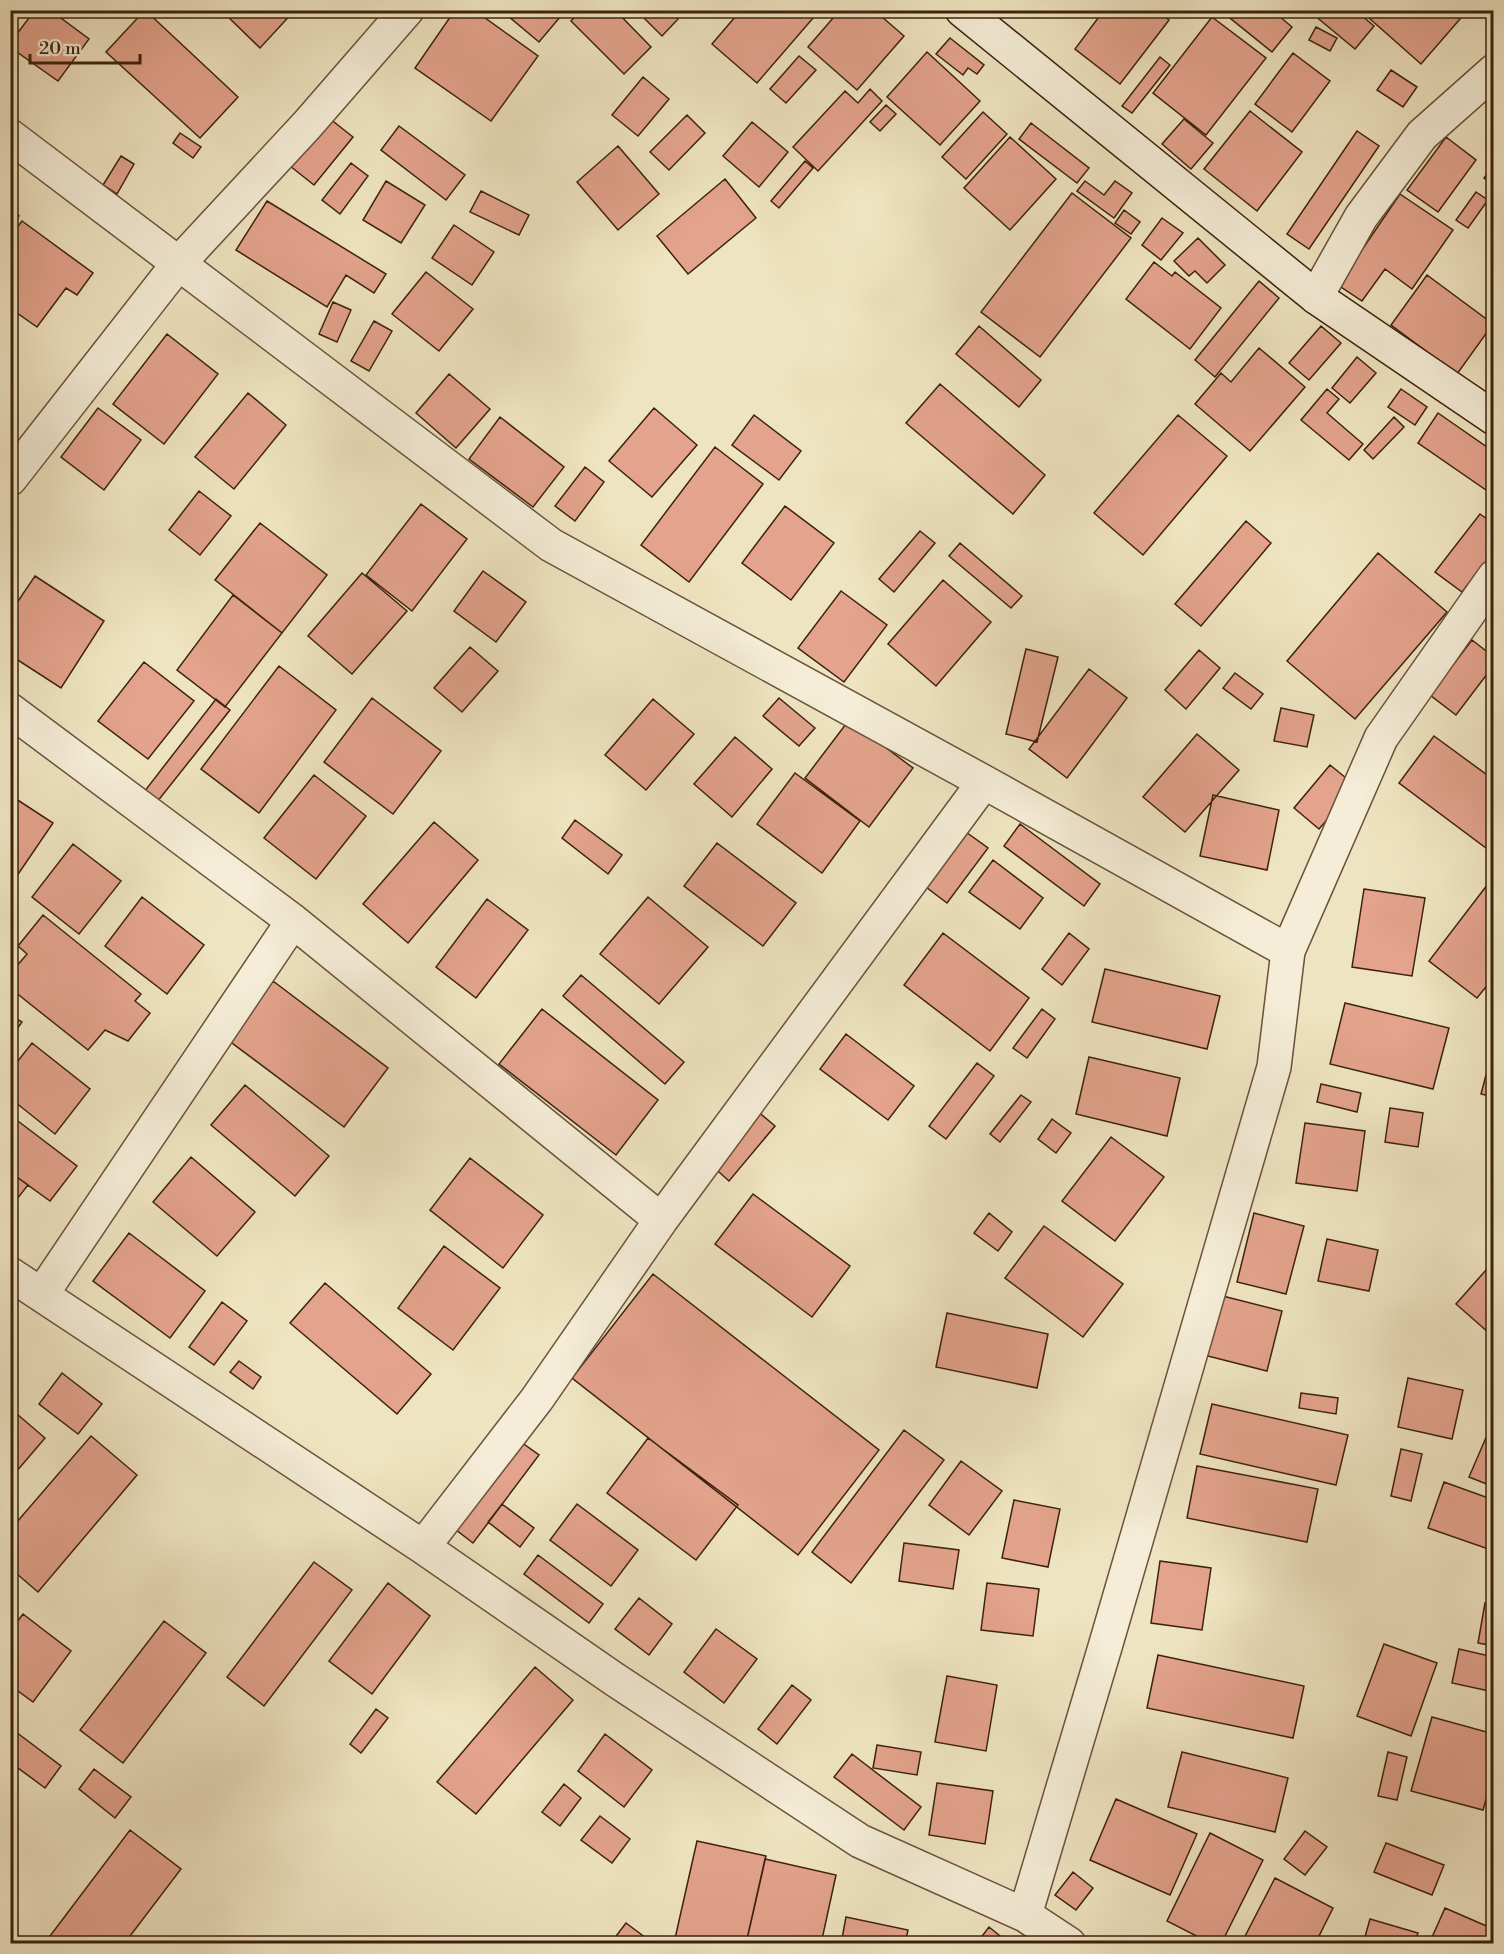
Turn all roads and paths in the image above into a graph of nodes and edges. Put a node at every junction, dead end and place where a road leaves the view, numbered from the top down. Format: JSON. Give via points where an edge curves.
{"nodes":[{"id":1,"x":407,"y":10,"type":"edge"},
{"id":2,"x":962,"y":10,"type":"edge"},
{"id":3,"x":1494,"y":71,"type":"edge"},
{"id":4,"x":10,"y":136,"type":"edge"},
{"id":5,"x":178,"y":264,"type":"junction"},
{"id":6,"x":1316,"y":297,"type":"junction"},
{"id":7,"x":1494,"y":418,"type":"edge"},
{"id":8,"x":10,"y":479,"type":"edge"},
{"id":9,"x":1494,"y":577,"type":"edge"},
{"id":10,"x":10,"y":710,"type":"edge"},
{"id":11,"x":984,"y":782,"type":"junction"},
{"id":12,"x":293,"y":921,"type":"junction"},
{"id":13,"x":1288,"y":951,"type":"junction"},
{"id":14,"x":661,"y":1220,"type":"junction"},
{"id":15,"x":10,"y":1274,"type":"edge"},
{"id":16,"x":42,"y":1294,"type":"junction"},
{"id":17,"x":423,"y":1547,"type":"junction"},
{"id":18,"x":1024,"y":1915,"type":"junction"},
{"id":19,"x":1069,"y":1944,"type":"edge"}],
"edges":[{"from":1,"to":5,"type":"street"},
{"from":2,"to":6,"type":"street"},
{"from":3,"to":6,"type":"street","via":[[1422,135],[1361,217]]},
{"from":4,"to":5,"type":"street"},
{"from":5,"to":8,"type":"street"},
{"from":5,"to":11,"type":"street","via":[[551,545]]},
{"from":6,"to":7,"type":"street"},
{"from":9,"to":13,"type":"street","via":[[1381,738]]},
{"from":10,"to":12,"type":"street"},
{"from":11,"to":13,"type":"street"},
{"from":11,"to":14,"type":"street"},
{"from":12,"to":14,"type":"street"},
{"from":12,"to":16,"type":"street"},
{"from":13,"to":18,"type":"street","via":[[1274,1067]]},
{"from":14,"to":17,"type":"street","via":[[537,1399]]},
{"from":15,"to":16,"type":"street"},
{"from":16,"to":17,"type":"street"},
{"from":17,"to":18,"type":"street","via":[[614,1679],[860,1840]]},
{"from":18,"to":19,"type":"street"}]}
